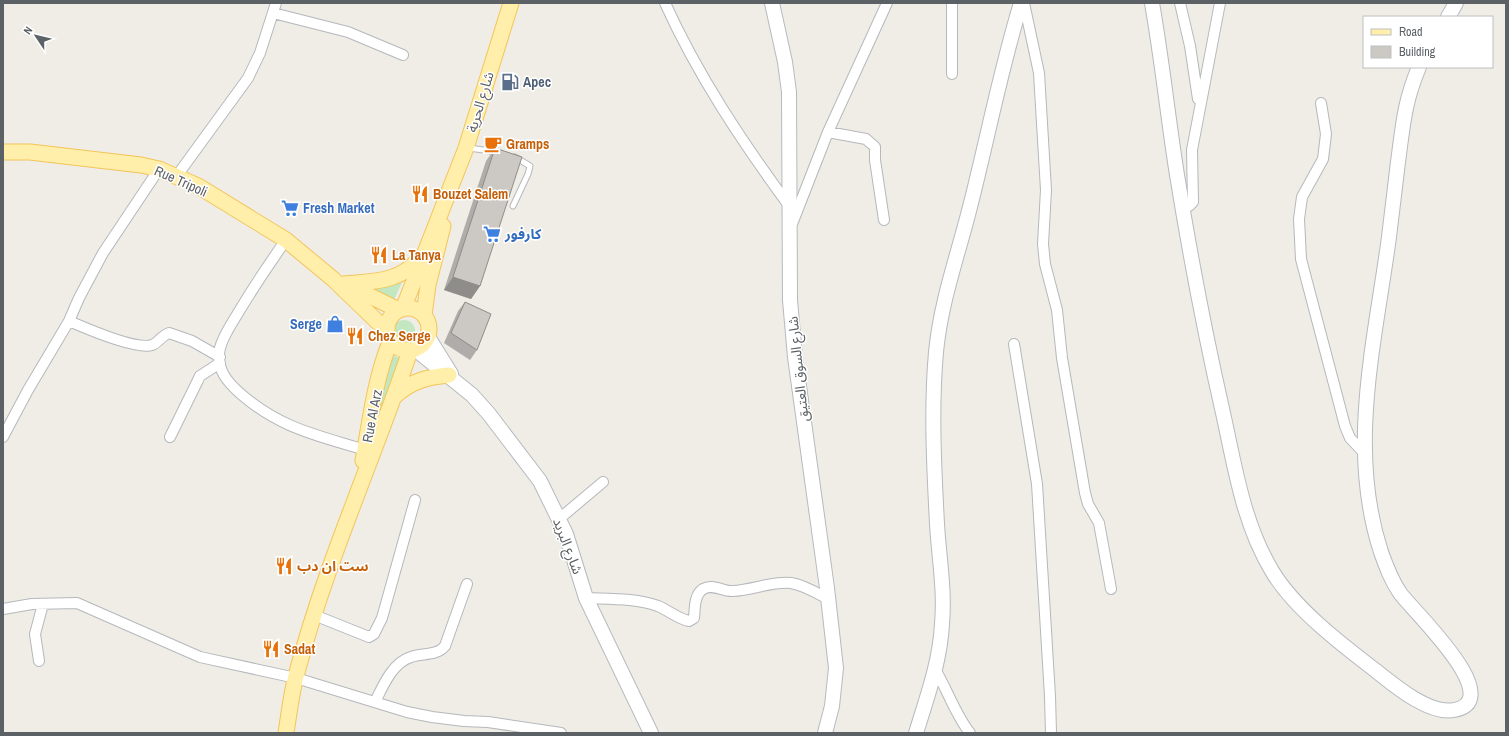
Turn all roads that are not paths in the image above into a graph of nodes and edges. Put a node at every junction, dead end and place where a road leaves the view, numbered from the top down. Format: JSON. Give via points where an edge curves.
{"nodes":[{"id":1,"x":276,"y":3,"type":"edge"},
{"id":2,"x":511,"y":3,"type":"edge"},
{"id":3,"x":665,"y":3,"type":"edge"},
{"id":4,"x":772,"y":3,"type":"edge"},
{"id":5,"x":886,"y":3,"type":"edge"},
{"id":6,"x":952,"y":3,"type":"edge"},
{"id":7,"x":1023,"y":3,"type":"edge"},
{"id":8,"x":1152,"y":3,"type":"edge"},
{"id":9,"x":1180,"y":3,"type":"edge"},
{"id":10,"x":1220,"y":3,"type":"edge"},
{"id":11,"x":1456,"y":3,"type":"edge"},
{"id":12,"x":273,"y":13,"type":"junction"},
{"id":13,"x":1449,"y":16,"type":"edge"},
{"id":14,"x":403,"y":54,"type":"dead end"},
{"id":15,"x":1419,"y":68,"type":"edge"},
{"id":16,"x":952,"y":74,"type":"dead end"},
{"id":17,"x":1321,"y":103,"type":"dead end"},
{"id":18,"x":1199,"y":104,"type":"junction"},
{"id":19,"x":828,"y":132,"type":"junction"},
{"id":20,"x":466,"y":148,"type":"junction"},
{"id":21,"x":3,"y":152,"type":"edge"},
{"id":22,"x":502,"y":153,"type":"edge"},
{"id":23,"x":509,"y":154,"type":"edge"},
{"id":24,"x":159,"y":169,"type":"junction"},
{"id":25,"x":176,"y":177,"type":"junction"},
{"id":26,"x":447,"y":199,"type":"junction"},
{"id":27,"x":513,"y":206,"type":"dead end"},
{"id":28,"x":1183,"y":206,"type":"junction"},
{"id":29,"x":790,"y":208,"type":"junction"},
{"id":30,"x":884,"y":220,"type":"dead end"},
{"id":31,"x":790,"y":228,"type":"junction"},
{"id":32,"x":286,"y":240,"type":"junction"},
{"id":33,"x":422,"y":256,"type":"junction"},
{"id":34,"x":338,"y":282,"type":"junction"},
{"id":35,"x":401,"y":310,"type":"junction"},
{"id":36,"x":424,"y":315,"type":"junction"},
{"id":37,"x":69,"y":321,"type":"junction"},
{"id":38,"x":389,"y":336,"type":"junction"},
{"id":39,"x":428,"y":337,"type":"junction"},
{"id":40,"x":1014,"y":344,"type":"dead end"},
{"id":41,"x":412,"y":350,"type":"junction"},
{"id":42,"x":220,"y":360,"type":"junction"},
{"id":43,"x":451,"y":377,"type":"junction"},
{"id":44,"x":394,"y":396,"type":"junction"},
{"id":45,"x":170,"y":437,"type":"dead end"},
{"id":46,"x":3,"y":438,"type":"edge"},
{"id":47,"x":365,"y":450,"type":"junction"},
{"id":48,"x":1365,"y":454,"type":"junction"},
{"id":49,"x":603,"y":482,"type":"dead end"},
{"id":50,"x":358,"y":492,"type":"junction"},
{"id":51,"x":415,"y":500,"type":"dead end"},
{"id":52,"x":559,"y":519,"type":"junction"},
{"id":53,"x":467,"y":584,"type":"dead end"},
{"id":54,"x":1111,"y":589,"type":"dead end"},
{"id":55,"x":586,"y":598,"type":"junction"},
{"id":56,"x":828,"y":599,"type":"junction"},
{"id":57,"x":43,"y":604,"type":"junction"},
{"id":58,"x":3,"y":609,"type":"edge"},
{"id":59,"x":314,"y":615,"type":"junction"},
{"id":60,"x":39,"y":661,"type":"dead end"},
{"id":61,"x":936,"y":671,"type":"junction"},
{"id":62,"x":296,"y":678,"type":"junction"},
{"id":63,"x":375,"y":702,"type":"junction"},
{"id":64,"x":286,"y":733,"type":"edge"},
{"id":65,"x":561,"y":733,"type":"edge"},
{"id":66,"x":651,"y":733,"type":"edge"},
{"id":67,"x":825,"y":733,"type":"edge"},
{"id":68,"x":916,"y":733,"type":"edge"},
{"id":69,"x":970,"y":733,"type":"edge"},
{"id":70,"x":1051,"y":733,"type":"edge"}],
"edges":[{"from":1,"to":12,"type":"street"},
{"from":2,"to":20,"type":"main road","name":"شارع الحرية"},
{"from":3,"to":29,"type":"street","via":[[680,36],[732,126]]},
{"from":4,"to":29,"type":"street","name":"شارع السوق العتيق","via":[[789,92]]},
{"from":5,"to":19,"type":"street"},
{"from":6,"to":16,"type":"street"},
{"from":7,"to":54,"type":"street","via":[[1039,73],[1046,190],[1043,244],[1045,264],[1058,310],[1062,358],[1085,493],[1099,523]]},
{"from":7,"to":61,"type":"street","via":[[1009,43],[966,222],[951,272],[936,351],[934,449],[943,596]]},
{"from":8,"to":28,"type":"street"},
{"from":9,"to":18,"type":"street"},
{"from":10,"to":18,"type":"street"},
{"from":11,"to":13,"type":"street"},
{"from":12,"to":14,"type":"street","via":[[348,32]]},
{"from":12,"to":25,"type":"street","via":[[260,53],[248,78]]},
{"from":15,"to":48,"type":"street","via":[[1409,91],[1403,118],[1386,260],[1368,373]]},
{"from":17,"to":48,"type":"street","via":[[1326,134],[1323,159],[1302,197],[1299,219],[1301,259],[1345,426],[1350,438]]},
{"from":18,"to":28,"type":"street","via":[[1192,150],[1193,202]]},
{"from":19,"to":30,"type":"street","via":[[866,139],[875,147]]},
{"from":19,"to":31,"type":"street"},
{"from":20,"to":22,"type":"lane"},
{"from":20,"to":26,"type":"main road","name":"شارع الحرية"},
{"from":21,"to":24,"type":"main road","name":"Rue Tripoli","via":[[99,159]]},
{"from":23,"to":27,"type":"lane","via":[[530,166]]},
{"from":24,"to":25,"type":"main road","name":"Rue Tripoli"},
{"from":24,"to":37,"type":"street","via":[[103,253]]},
{"from":25,"to":32,"type":"main road","name":"Rue Tripoli","via":[[198,186]]},
{"from":26,"to":33,"type":"main road"},
{"from":26,"to":36,"type":"main road"},
{"from":28,"to":48,"type":"street","via":[[1201,315],[1238,484],[1247,517],[1268,564],[1289,595],[1388,681],[1426,706],[1457,710],[1464,707],[1470,699],[1471,685],[1457,660],[1410,606],[1393,582],[1379,546],[1370,510]]},
{"from":29,"to":31,"type":"street","name":"شارع السوق العتيق"},
{"from":31,"to":56,"type":"street","name":"شارع السوق العتيق","via":[[790,300],[795,357]]},
{"from":32,"to":34,"type":"main road","name":"Rue Tripoli"},
{"from":32,"to":42,"type":"street","via":[[261,274],[225,336],[220,350]]},
{"from":33,"to":34,"type":"main road","via":[[411,269],[392,278]]},
{"from":33,"to":35,"type":"main road"},
{"from":34,"to":35,"type":"main road","name":"Rue Tripoli"},
{"from":34,"to":38,"type":"main road","name":"Rue Tripoli"},
{"from":35,"to":36,"type":"main road","via":[[416,310]]},
{"from":35,"to":38,"type":"main road","via":[[388,321]]},
{"from":36,"to":39,"type":"main road","via":[[428,324]]},
{"from":37,"to":42,"type":"street","via":[[136,345],[150,346],[169,333],[192,341]]},
{"from":37,"to":46,"type":"street"},
{"from":38,"to":41,"type":"main road","via":[[399,349]]},
{"from":38,"to":47,"type":"main road","name":"Rue Al Arz"},
{"from":39,"to":41,"type":"main road","via":[[423,345]]},
{"from":39,"to":43,"type":"street","name":"شارع البريد","via":[[448,367]]},
{"from":40,"to":70,"type":"street","via":[[1037,484]]},
{"from":41,"to":43,"type":"street","name":"شارع البريد"},
{"from":41,"to":44,"type":"main road","name":"Rue Al Arz"},
{"from":42,"to":45,"type":"street","via":[[200,376]]},
{"from":42,"to":47,"type":"street","via":[[223,375],[229,384],[260,411],[312,435]]},
{"from":43,"to":44,"type":"main road","via":[[432,376],[410,384]]},
{"from":43,"to":52,"type":"street","name":"شارع البريد","via":[[489,414],[526,462],[540,481]]},
{"from":44,"to":50,"type":"main road","name":"Rue Al Arz"},
{"from":47,"to":50,"type":"main road","name":"Rue Al Arz"},
{"from":49,"to":52,"type":"street"},
{"from":50,"to":59,"type":"main road","name":"Rue Al Arz","via":[[340,536]]},
{"from":51,"to":59,"type":"street","via":[[382,618],[374,634],[369,637]]},
{"from":52,"to":55,"type":"street","name":"شارع البريد"},
{"from":53,"to":63,"type":"street","via":[[445,646],[437,653],[422,653],[399,663]]},
{"from":55,"to":56,"type":"street","via":[[624,599],[648,603],[689,621],[694,618],[700,592],[714,587],[732,591],[792,584]]},
{"from":55,"to":66,"type":"street","name":"شارع البريد"},
{"from":56,"to":67,"type":"street","name":"شارع السوق العتيق","via":[[836,668],[832,706]]},
{"from":57,"to":58,"type":"street"},
{"from":57,"to":60,"type":"street","via":[[35,634]]},
{"from":57,"to":62,"type":"street","via":[[84,605],[200,657]]},
{"from":59,"to":62,"type":"main road","name":"Rue Al Arz"},
{"from":61,"to":68,"type":"street"},
{"from":61,"to":69,"type":"street"},
{"from":62,"to":63,"type":"street"},
{"from":62,"to":64,"type":"main road","name":"Rue Al Arz"},
{"from":63,"to":65,"type":"street","via":[[432,717]]}]}
